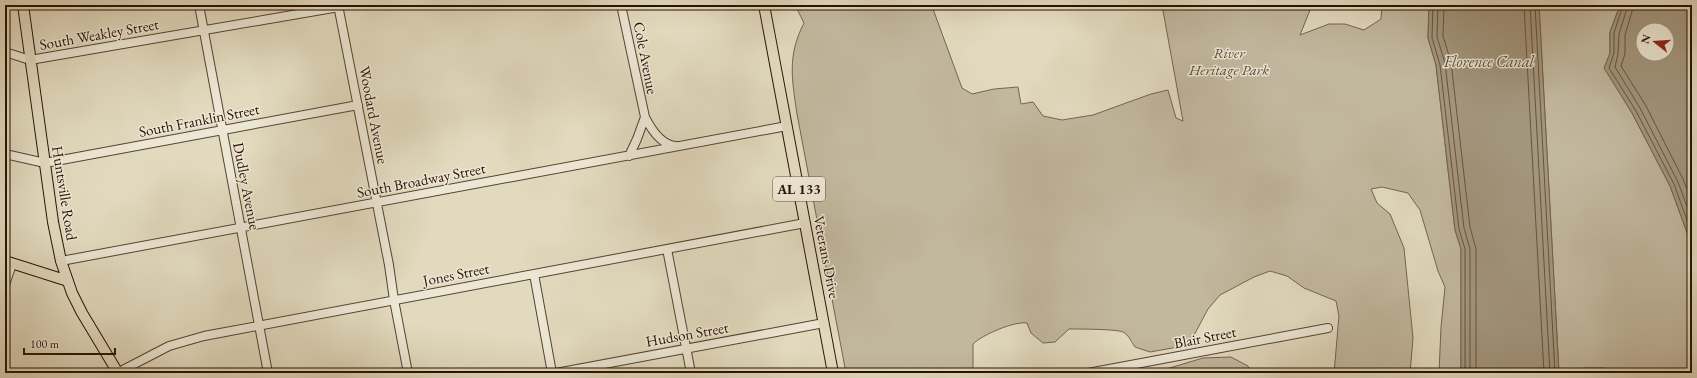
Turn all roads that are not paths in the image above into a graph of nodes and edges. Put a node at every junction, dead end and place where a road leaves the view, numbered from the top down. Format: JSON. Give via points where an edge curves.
{"nodes":[{"id":1,"x":23,"y":5,"type":"edge"},
{"id":2,"x":199,"y":5,"type":"edge"},
{"id":3,"x":622,"y":5,"type":"edge"},
{"id":4,"x":764,"y":5,"type":"edge"},
{"id":5,"x":338,"y":6,"type":"edge"},
{"id":6,"x":204,"y":30,"type":"junction"},
{"id":7,"x":5,"y":52,"type":"edge"},
{"id":8,"x":30,"y":60,"type":"junction"},
{"id":9,"x":358,"y":105,"type":"junction"},
{"id":10,"x":644,"y":117,"type":"junction"},
{"id":11,"x":787,"y":126,"type":"junction"},
{"id":12,"x":223,"y":130,"type":"junction"},
{"id":13,"x":681,"y":146,"type":"junction"},
{"id":14,"x":5,"y":154,"type":"edge"},
{"id":15,"x":629,"y":156,"type":"junction"},
{"id":16,"x":45,"y":163,"type":"junction"},
{"id":17,"x":377,"y":203,"type":"junction"},
{"id":18,"x":805,"y":223,"type":"junction"},
{"id":19,"x":241,"y":228,"type":"junction"},
{"id":20,"x":668,"y":249,"type":"junction"},
{"id":21,"x":61,"y":261,"type":"junction"},
{"id":22,"x":9,"y":263,"type":"edge"},
{"id":23,"x":534,"y":274,"type":"junction"},
{"id":24,"x":68,"y":281,"type":"junction"},
{"id":25,"x":5,"y":285,"type":"edge"},
{"id":26,"x":394,"y":300,"type":"junction"},
{"id":27,"x":824,"y":323,"type":"junction"},
{"id":28,"x":259,"y":326,"type":"junction"},
{"id":29,"x":1328,"y":328,"type":"dead end"},
{"id":30,"x":686,"y":349,"type":"junction"},
{"id":31,"x":118,"y":373,"type":"edge"},
{"id":32,"x":268,"y":373,"type":"edge"},
{"id":33,"x":408,"y":373,"type":"edge"},
{"id":34,"x":552,"y":373,"type":"edge"},
{"id":35,"x":556,"y":373,"type":"edge"},
{"id":36,"x":691,"y":373,"type":"edge"},
{"id":37,"x":833,"y":373,"type":"edge"},
{"id":38,"x":1088,"y":373,"type":"edge"}],
"edges":[{"from":1,"to":8,"type":"main road","name":"Huntsville Road"},
{"from":2,"to":6,"type":"street","name":"Dudley Avenue"},
{"from":3,"to":10,"type":"street","name":"Cole Avenue"},
{"from":4,"to":11,"type":"main road","name":"Veterans Drive","number":"AL 133"},
{"from":5,"to":6,"type":"street","name":"South Weakley Street"},
{"from":5,"to":9,"type":"street","name":"Woodard Avenue"},
{"from":6,"to":8,"type":"street","name":"South Weakley Street"},
{"from":6,"to":12,"type":"street","name":"Dudley Avenue"},
{"from":7,"to":8,"type":"street"},
{"from":8,"to":16,"type":"main road","name":"Huntsville Road"},
{"from":9,"to":12,"type":"street","name":"South Franklin Street"},
{"from":9,"to":17,"type":"street","name":"Woodard Avenue"},
{"from":10,"to":13,"type":"street","name":"Cole Avenue","via":[[659,138],[671,146]]},
{"from":10,"to":15,"type":"street","name":"Cole Avenue"},
{"from":11,"to":13,"type":"street","name":"South Broadway Street"},
{"from":11,"to":18,"type":"main road","name":"Veterans Drive","number":"AL 133"},
{"from":12,"to":16,"type":"street","name":"South Franklin Street"},
{"from":12,"to":19,"type":"street","name":"Dudley Avenue"},
{"from":13,"to":15,"type":"street","name":"South Broadway Street"},
{"from":14,"to":16,"type":"street"},
{"from":15,"to":17,"type":"street","name":"South Broadway Street"},
{"from":16,"to":21,"type":"main road","name":"Huntsville Road"},
{"from":17,"to":19,"type":"street","name":"South Broadway Street"},
{"from":17,"to":26,"type":"street","name":"Woodard Avenue"},
{"from":18,"to":20,"type":"street","name":"Jones Street"},
{"from":18,"to":27,"type":"main road","name":"Veterans Drive","number":"AL 133"},
{"from":19,"to":21,"type":"street","name":"South Broadway Street"},
{"from":19,"to":28,"type":"street","name":"Dudley Avenue"},
{"from":20,"to":23,"type":"street","name":"Jones Street"},
{"from":20,"to":30,"type":"street"},
{"from":21,"to":24,"type":"main road","name":"Huntsville Road"},
{"from":22,"to":24,"type":"main road"},
{"from":22,"to":25,"type":"street"},
{"from":23,"to":26,"type":"street","name":"Jones Street"},
{"from":23,"to":34,"type":"street"},
{"from":24,"to":31,"type":"main road","name":"Huntsville Road","via":[[82,313]]},
{"from":26,"to":28,"type":"street","name":"Jones Street"},
{"from":26,"to":33,"type":"street","name":"Woodard Avenue"},
{"from":27,"to":30,"type":"street","name":"Hudson Street"},
{"from":27,"to":37,"type":"main road","name":"Veterans Drive","number":"AL 133"},
{"from":28,"to":31,"type":"street","name":"Jones Street","via":[[183,341]]},
{"from":28,"to":32,"type":"street","name":"Dudley Avenue"},
{"from":29,"to":38,"type":"street","name":"Blair Street"},
{"from":30,"to":35,"type":"street","name":"Hudson Street"},
{"from":30,"to":36,"type":"street"}]}
